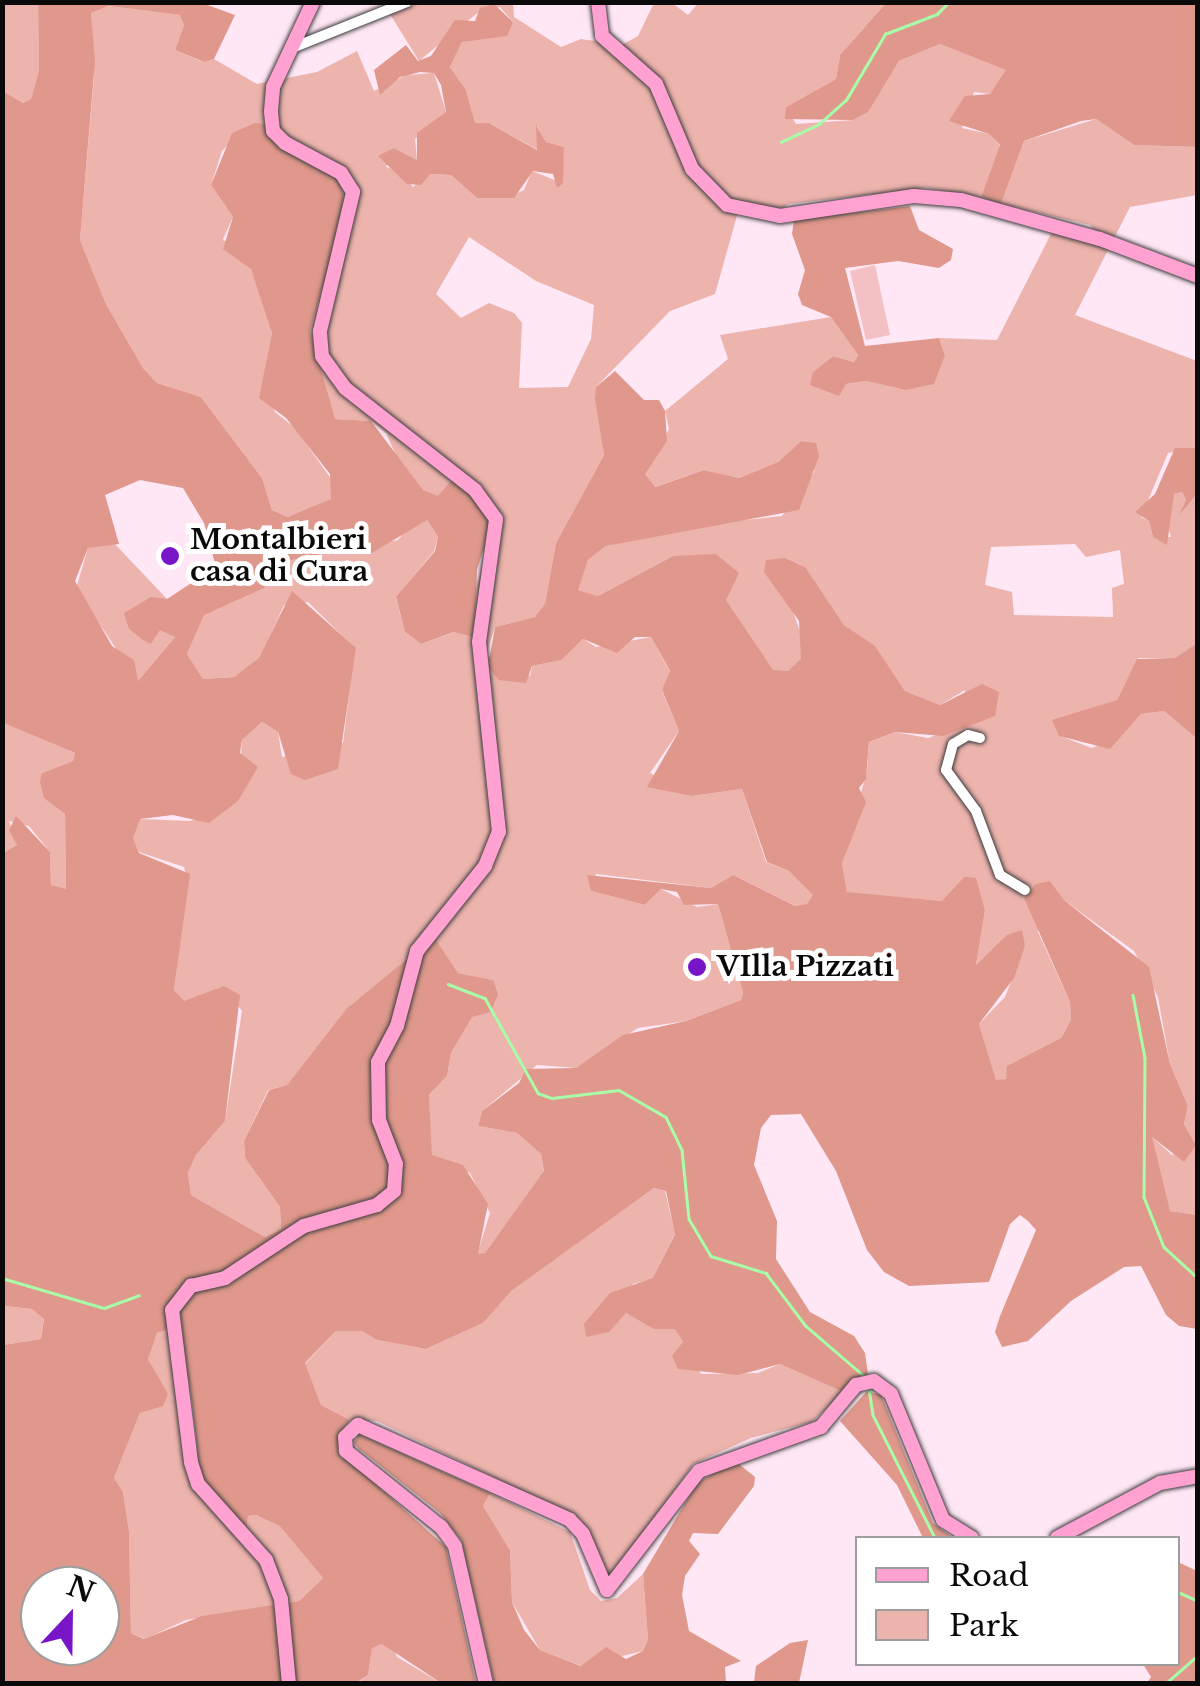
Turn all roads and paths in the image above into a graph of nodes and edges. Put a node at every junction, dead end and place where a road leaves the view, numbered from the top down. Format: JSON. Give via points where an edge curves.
{"nodes":[{"id":1,"x":313,"y":2,"type":"edge"},
{"id":2,"x":407,"y":2,"type":"edge"},
{"id":3,"x":598,"y":4,"type":"edge"},
{"id":4,"x":380,"y":7,"type":"edge"},
{"id":5,"x":292,"y":48,"type":"junction"},
{"id":6,"x":1198,"y":276,"type":"edge"},
{"id":7,"x":980,"y":738,"type":"dead end"},
{"id":8,"x":1025,"y":890,"type":"dead end"},
{"id":9,"x":1198,"y":1476,"type":"edge"},
{"id":10,"x":969,"y":1536,"type":"edge"},
{"id":11,"x":1060,"y":1536,"type":"edge"},
{"id":12,"x":289,"y":1684,"type":"edge"},
{"id":13,"x":486,"y":1684,"type":"edge"}],
"edges":[{"from":1,"to":5,"type":"street"},
{"from":2,"to":4,"type":"street"},
{"from":3,"to":6,"type":"street","via":[[602,36],[656,84],[692,169],[726,205],[780,216],[914,196],[961,200],[1100,239]]},
{"from":4,"to":5,"type":"street","via":[[347,31]]},
{"from":5,"to":12,"type":"street","via":[[273,87],[273,131],[341,173],[354,202],[320,331],[322,356],[344,388],[475,490],[496,519],[478,642],[499,832],[485,866],[418,951],[397,1026],[378,1062],[379,1120],[396,1164],[394,1191],[377,1205],[304,1226],[224,1278],[192,1286],[172,1310],[191,1462],[198,1484],[266,1560],[281,1599]]},
{"from":7,"to":8,"type":"street","via":[[968,735],[952,744],[946,770],[976,811],[1000,876]]},
{"from":9,"to":11,"type":"street","via":[[1160,1483]]},
{"from":10,"to":13,"type":"street","via":[[943,1520],[886,1388],[862,1382],[821,1426],[699,1471],[606,1590],[583,1534],[570,1520],[358,1425],[345,1437],[346,1451],[441,1527],[455,1546]]}]}
